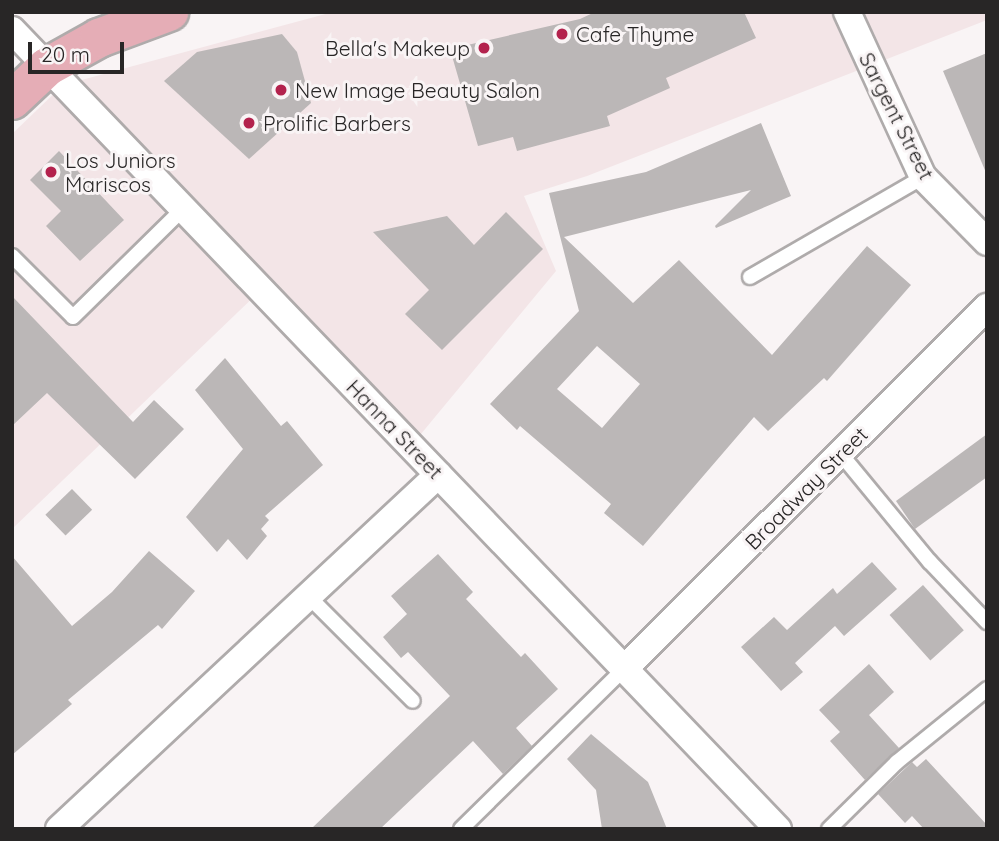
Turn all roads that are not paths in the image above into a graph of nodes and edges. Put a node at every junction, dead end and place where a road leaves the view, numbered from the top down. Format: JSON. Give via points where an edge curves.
{"nodes":[{"id":1,"x":169,"y":12,"type":"edge"},
{"id":2,"x":847,"y":12,"type":"edge"},
{"id":3,"x":12,"y":30,"type":"edge"},
{"id":4,"x":47,"y":67,"type":"junction"},
{"id":5,"x":12,"y":100,"type":"edge"},
{"id":6,"x":923,"y":177,"type":"junction"},
{"id":7,"x":183,"y":209,"type":"junction"},
{"id":8,"x":987,"y":242,"type":"edge"},
{"id":9,"x":12,"y":256,"type":"edge"},
{"id":10,"x":750,"y":277,"type":"dead end"},
{"id":11,"x":987,"y":307,"type":"edge"},
{"id":12,"x":840,"y":453,"type":"junction"},
{"id":13,"x":438,"y":475,"type":"junction"},
{"id":14,"x":308,"y":596,"type":"junction"},
{"id":15,"x":987,"y":622,"type":"edge"},
{"id":16,"x":624,"y":669,"type":"junction"},
{"id":17,"x":987,"y":689,"type":"edge"},
{"id":18,"x":413,"y":701,"type":"dead end"},
{"id":19,"x":771,"y":826,"type":"edge"},
{"id":20,"x":60,"y":829,"type":"edge"},
{"id":21,"x":461,"y":829,"type":"edge"},
{"id":22,"x":829,"y":829,"type":"edge"}],
"edges":[{"from":1,"to":4,"type":"main road","via":[[99,38]]},
{"from":2,"to":6,"type":"street","name":"Sargent Street"},
{"from":3,"to":4,"type":"street","name":"Hanna Street"},
{"from":4,"to":5,"type":"main road"},
{"from":4,"to":7,"type":"street","name":"Hanna Street"},
{"from":6,"to":8,"type":"street","name":"Sargent Street"},
{"from":6,"to":10,"type":"lane"},
{"from":7,"to":9,"type":"lane","via":[[73,317]]},
{"from":7,"to":13,"type":"street","name":"Hanna Street"},
{"from":11,"to":12,"type":"street","name":"Broadway Street"},
{"from":12,"to":15,"type":"lane","via":[[930,562]]},
{"from":12,"to":16,"type":"street","name":"Broadway Street"},
{"from":13,"to":14,"type":"street"},
{"from":13,"to":16,"type":"street","name":"Hanna Street"},
{"from":14,"to":18,"type":"lane"},
{"from":14,"to":20,"type":"street"},
{"from":16,"to":19,"type":"street","name":"Hanna Street"},
{"from":16,"to":21,"type":"lane"},
{"from":17,"to":22,"type":"lane","via":[[897,762]]}]}
